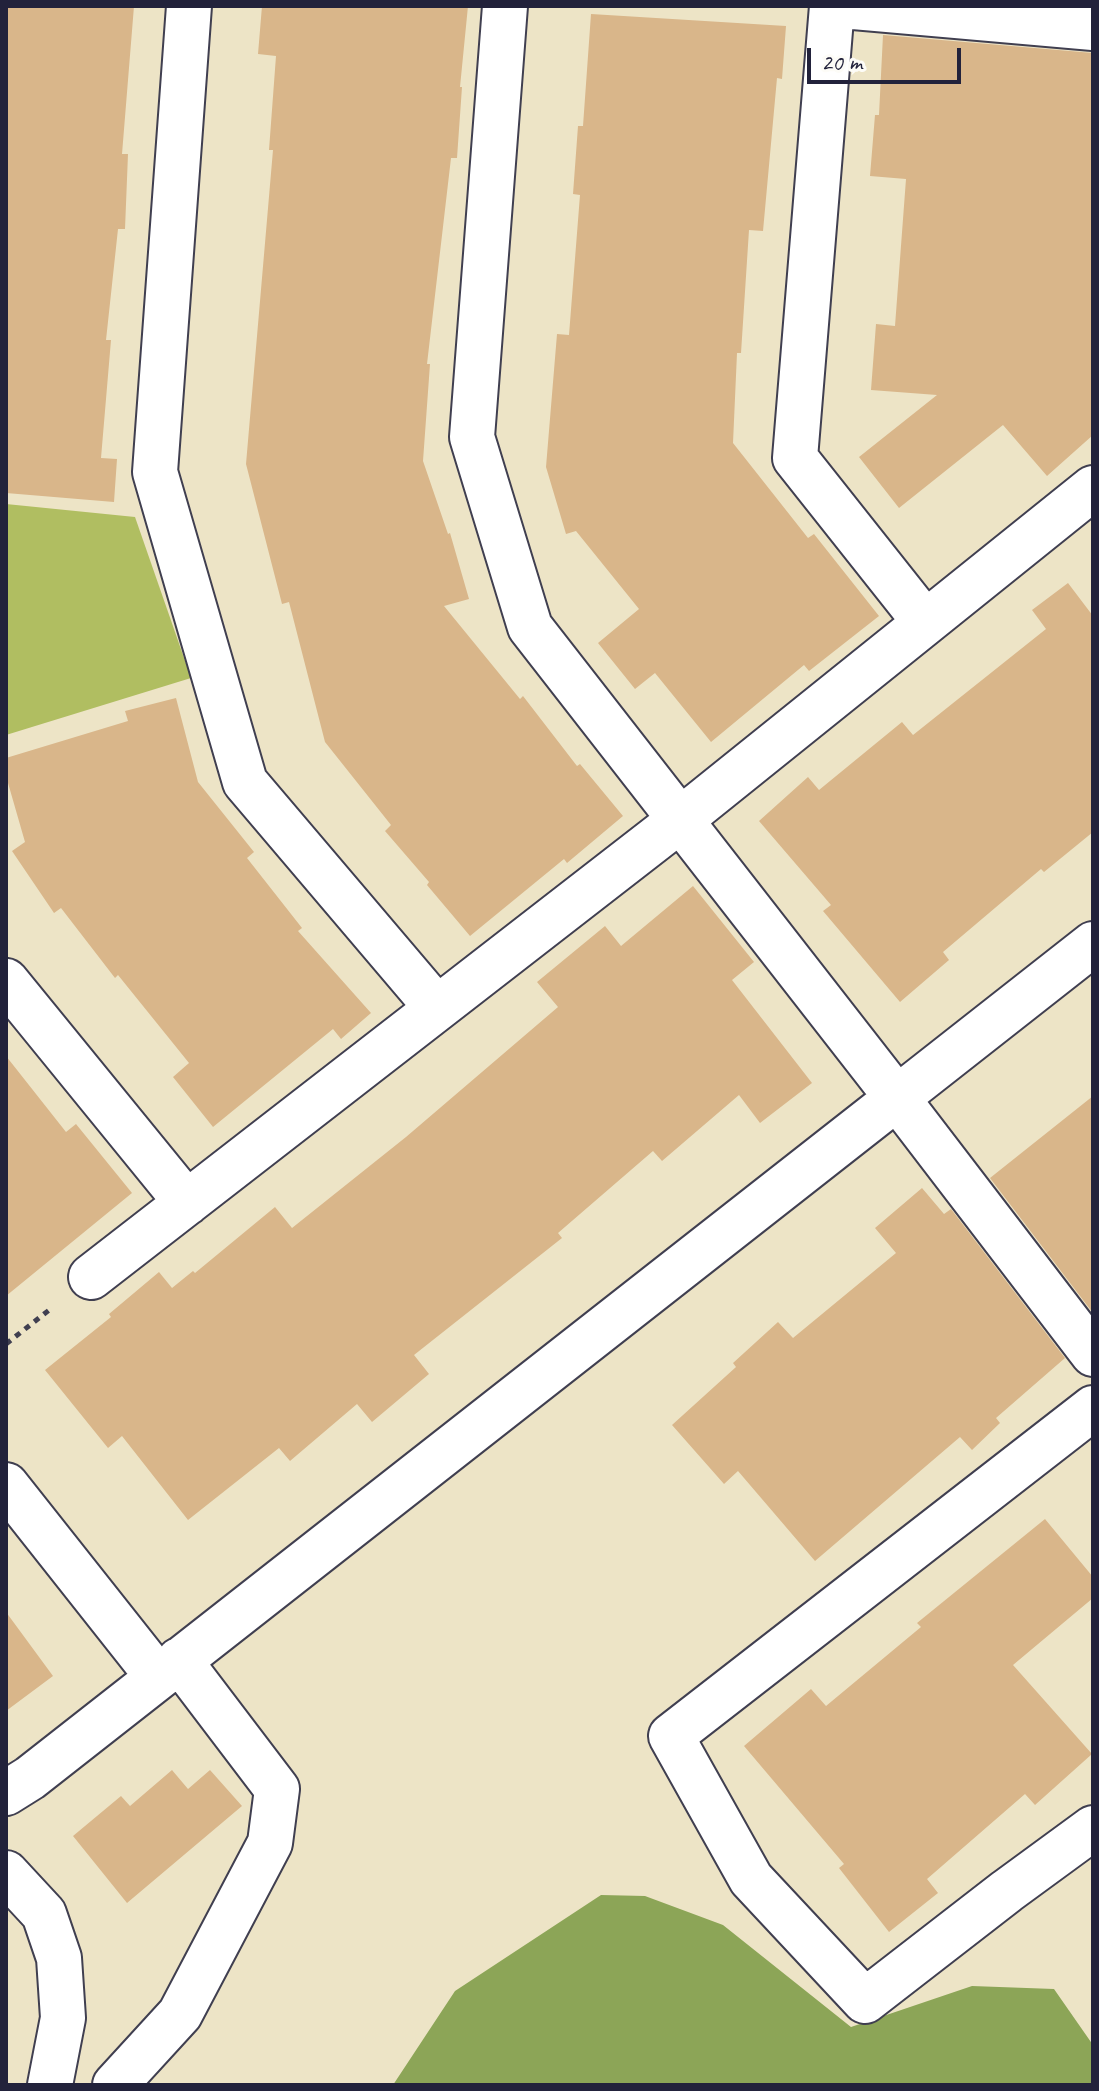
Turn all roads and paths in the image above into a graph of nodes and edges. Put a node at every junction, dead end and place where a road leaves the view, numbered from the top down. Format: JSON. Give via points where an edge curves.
{"nodes":[{"id":1,"x":189,"y":6,"type":"edge"},
{"id":2,"x":505,"y":6,"type":"edge"},
{"id":3,"x":832,"y":6,"type":"edge"},
{"id":4,"x":842,"y":6,"type":"edge"},
{"id":5,"x":1093,"y":28,"type":"edge"},
{"id":6,"x":1093,"y":488,"type":"edge"},
{"id":7,"x":925,"y":622,"type":"junction"},
{"id":8,"x":680,"y":820,"type":"junction"},
{"id":9,"x":1093,"y":944,"type":"edge"},
{"id":10,"x":6,"y":981,"type":"edge"},
{"id":11,"x":437,"y":1008,"type":"junction"},
{"id":12,"x":897,"y":1098,"type":"junction"},
{"id":13,"x":187,"y":1203,"type":"junction"},
{"id":14,"x":91,"y":1277,"type":"joint"},
{"id":15,"x":6,"y":1344,"type":"edge"},
{"id":16,"x":1093,"y":1354,"type":"edge"},
{"id":17,"x":1093,"y":1408,"type":"edge"},
{"id":18,"x":6,"y":1485,"type":"edge"},
{"id":19,"x":168,"y":1669,"type":"junction"},
{"id":20,"x":18,"y":1786,"type":"edge"},
{"id":21,"x":1093,"y":1828,"type":"edge"},
{"id":22,"x":6,"y":1873,"type":"edge"},
{"id":23,"x":50,"y":2085,"type":"edge"},
{"id":24,"x":115,"y":2085,"type":"edge"}],
"edges":[{"from":1,"to":11,"type":"street","via":[[155,472],[245,782]]},
{"from":2,"to":8,"type":"street","via":[[472,437],[530,627]]},
{"from":3,"to":7,"type":"street","via":[[795,458]]},
{"from":4,"to":5,"type":"street"},
{"from":6,"to":7,"type":"street"},
{"from":7,"to":8,"type":"street"},
{"from":8,"to":11,"type":"street"},
{"from":8,"to":12,"type":"street"},
{"from":9,"to":12,"type":"street"},
{"from":10,"to":13,"type":"street"},
{"from":11,"to":13,"type":"street"},
{"from":12,"to":16,"type":"street"},
{"from":12,"to":19,"type":"street"},
{"from":13,"to":14,"type":"street"},
{"from":14,"to":15,"type":"path"},
{"from":17,"to":21,"type":"street","via":[[671,1736],[751,1879],[865,2001]]},
{"from":18,"to":19,"type":"street"},
{"from":19,"to":20,"type":"street"},
{"from":19,"to":24,"type":"street","via":[[277,1789],[272,1829],[270,1843],[180,2014]]},
{"from":22,"to":23,"type":"street","via":[[44,1914],[59,1958],[63,2018]]}]}
